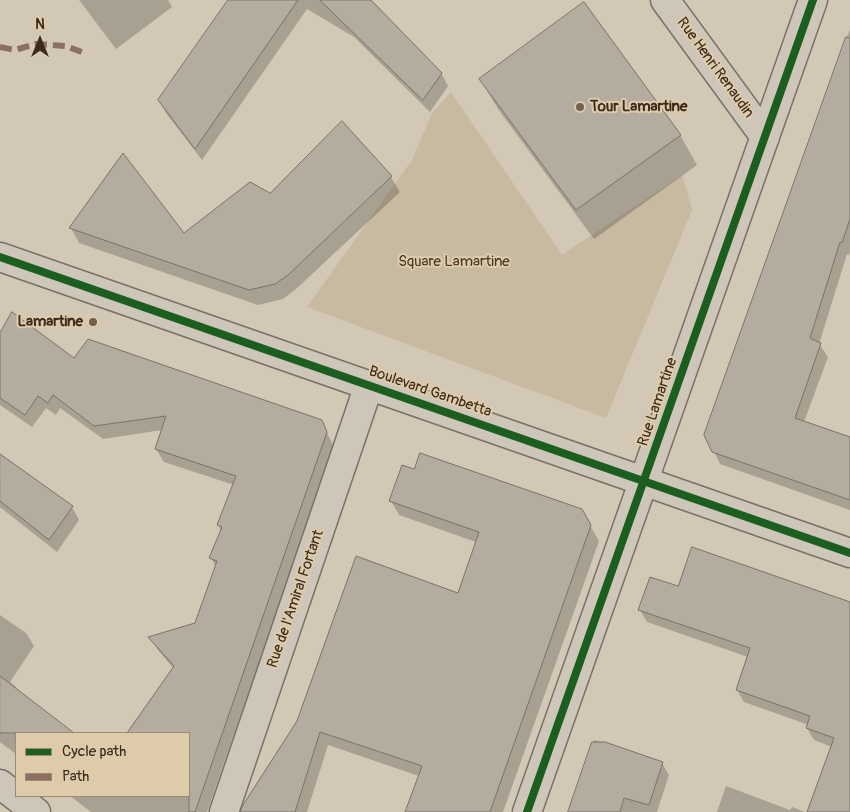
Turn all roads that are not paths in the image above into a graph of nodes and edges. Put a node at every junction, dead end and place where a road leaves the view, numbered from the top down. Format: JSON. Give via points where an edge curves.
{"nodes":[{"id":1,"x":664,"y":0,"type":"edge"},
{"id":2,"x":813,"y":0,"type":"edge"},
{"id":3,"x":765,"y":137,"type":"junction"},
{"id":4,"x":0,"y":257,"type":"edge"},
{"id":5,"x":369,"y":385,"type":"junction"},
{"id":6,"x":645,"y":482,"type":"junction"},
{"id":7,"x":850,"y":553,"type":"edge"},
{"id":8,"x":0,"y":784,"type":"edge"},
{"id":9,"x":15,"y":796,"type":"edge"},
{"id":10,"x":17,"y":797,"type":"edge"},
{"id":11,"x":36,"y":812,"type":"edge"},
{"id":12,"x":224,"y":812,"type":"edge"},
{"id":13,"x":527,"y":812,"type":"edge"}],
"edges":[{"from":1,"to":3,"type":"street","name":"Rue Henri Renaudin"},
{"from":2,"to":3,"type":"street","name":"Rue Lamartine"},
{"from":3,"to":6,"type":"street","name":"Rue Lamartine"},
{"from":4,"to":5,"type":"street","name":"Boulevard Gambetta"},
{"from":5,"to":6,"type":"street","name":"Boulevard Gambetta"},
{"from":5,"to":12,"type":"street","name":"Rue de l'Amiral Fortant"},
{"from":6,"to":7,"type":"street","name":"Boulevard Gambetta"},
{"from":6,"to":13,"type":"street","name":"Rue Lamartine"},
{"from":8,"to":9,"type":"street"},
{"from":10,"to":11,"type":"street"}]}
